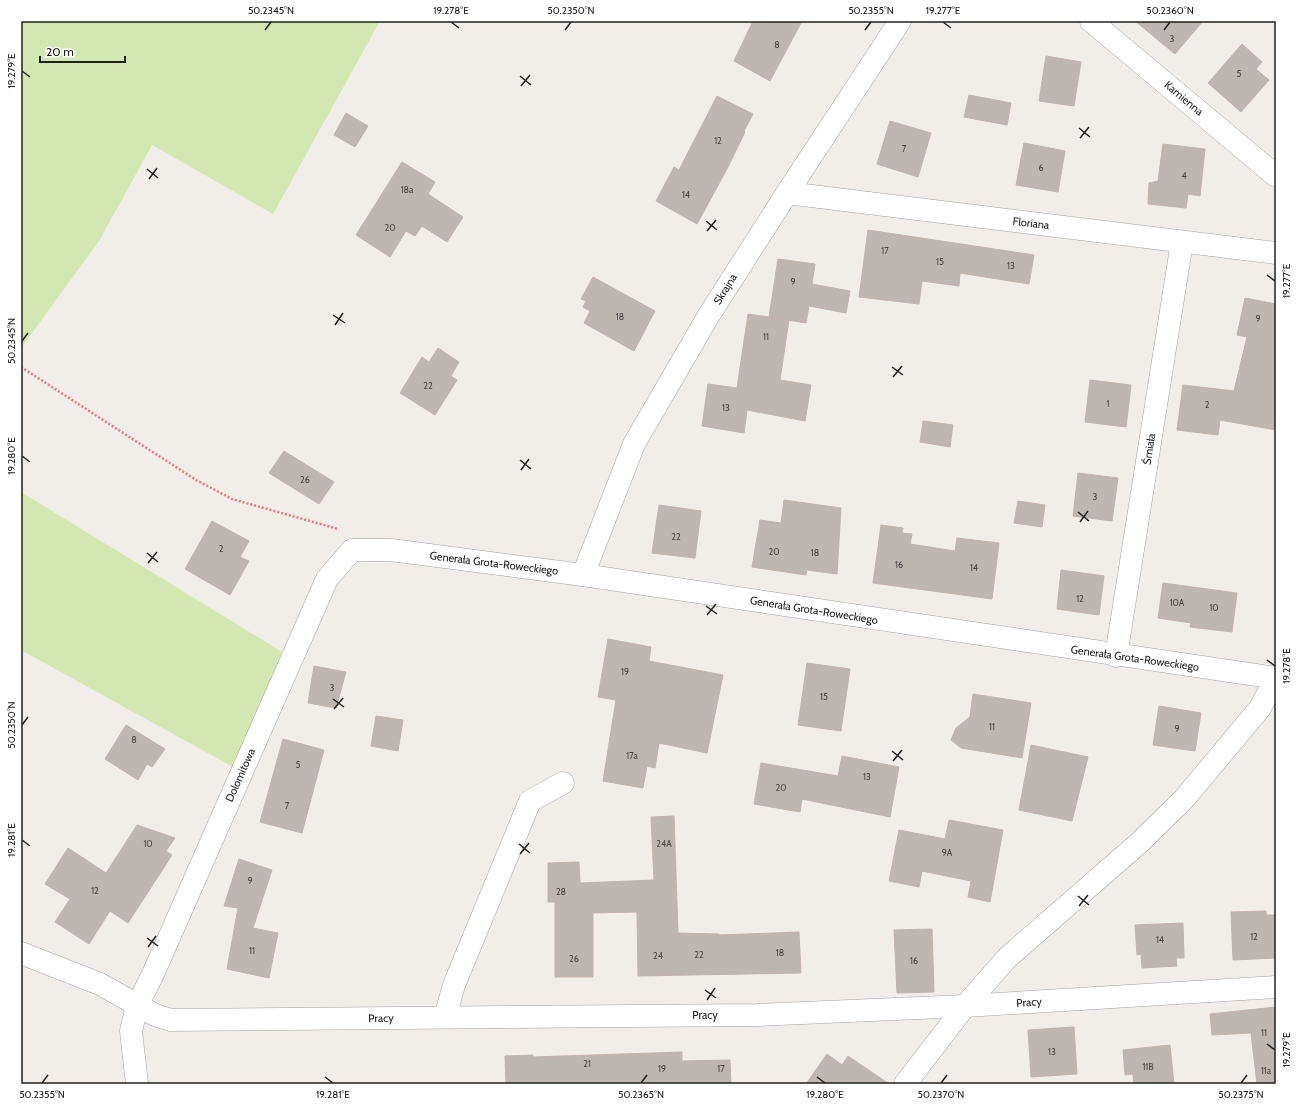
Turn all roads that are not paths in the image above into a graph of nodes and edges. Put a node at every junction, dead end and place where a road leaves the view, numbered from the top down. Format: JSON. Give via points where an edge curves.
{"nodes":[{"id":1,"x":900,"y":21,"type":"edge"},
{"id":2,"x":1091,"y":21,"type":"edge"},
{"id":3,"x":1276,"y":176,"type":"edge"},
{"id":4,"x":787,"y":193,"type":"junction"},
{"id":5,"x":1182,"y":242,"type":"junction"},
{"id":6,"x":1276,"y":253,"type":"edge"},
{"id":7,"x":352,"y":550,"type":"joint"},
{"id":8,"x":583,"y":575,"type":"junction"},
{"id":9,"x":1116,"y":656,"type":"junction"},
{"id":10,"x":1276,"y":678,"type":"edge"},
{"id":11,"x":563,"y":783,"type":"dead end"},
{"id":12,"x":21,"y":953,"type":"edge"},
{"id":13,"x":1276,"y":987,"type":"edge"},
{"id":14,"x":137,"y":1006,"type":"junction"},
{"id":15,"x":966,"y":1006,"type":"junction"},
{"id":16,"x":445,"y":1017,"type":"junction"},
{"id":17,"x":137,"y":1084,"type":"edge"},
{"id":18,"x":905,"y":1084,"type":"edge"}],
"edges":[{"from":1,"to":4,"type":"street","name":"Skrajna"},
{"from":2,"to":3,"type":"street","name":"Kamienna"},
{"from":4,"to":5,"type":"street","name":"Floriana"},
{"from":4,"to":8,"type":"street","name":"Skrajna","via":[[709,315],[634,444]]},
{"from":5,"to":6,"type":"street","name":"Floriana"},
{"from":5,"to":9,"type":"street","name":"Śmiała"},
{"from":7,"to":8,"type":"street","name":"Generała Grota-Roweckiego","via":[[391,550]]},
{"from":7,"to":14,"type":"street","name":"Dolomitowa","via":[[327,579]]},
{"from":8,"to":9,"type":"street","name":"Generała Grota-Roweckiego"},
{"from":9,"to":10,"type":"street","name":"Generała Grota-Roweckiego"},
{"from":10,"to":15,"type":"street","via":[[1260,708],[1184,799],[1139,843],[1007,958]]},
{"from":11,"to":16,"type":"street","via":[[530,801],[454,985]]},
{"from":12,"to":14,"type":"street","via":[[100,984]]},
{"from":13,"to":15,"type":"street","name":"Pracy"},
{"from":14,"to":16,"type":"street","name":"Pracy","via":[[171,1020]]},
{"from":14,"to":17,"type":"street","name":"Dolomitowa","via":[[130,1031]]},
{"from":15,"to":16,"type":"street","name":"Pracy","via":[[756,1015]]},
{"from":15,"to":18,"type":"street"}]}
